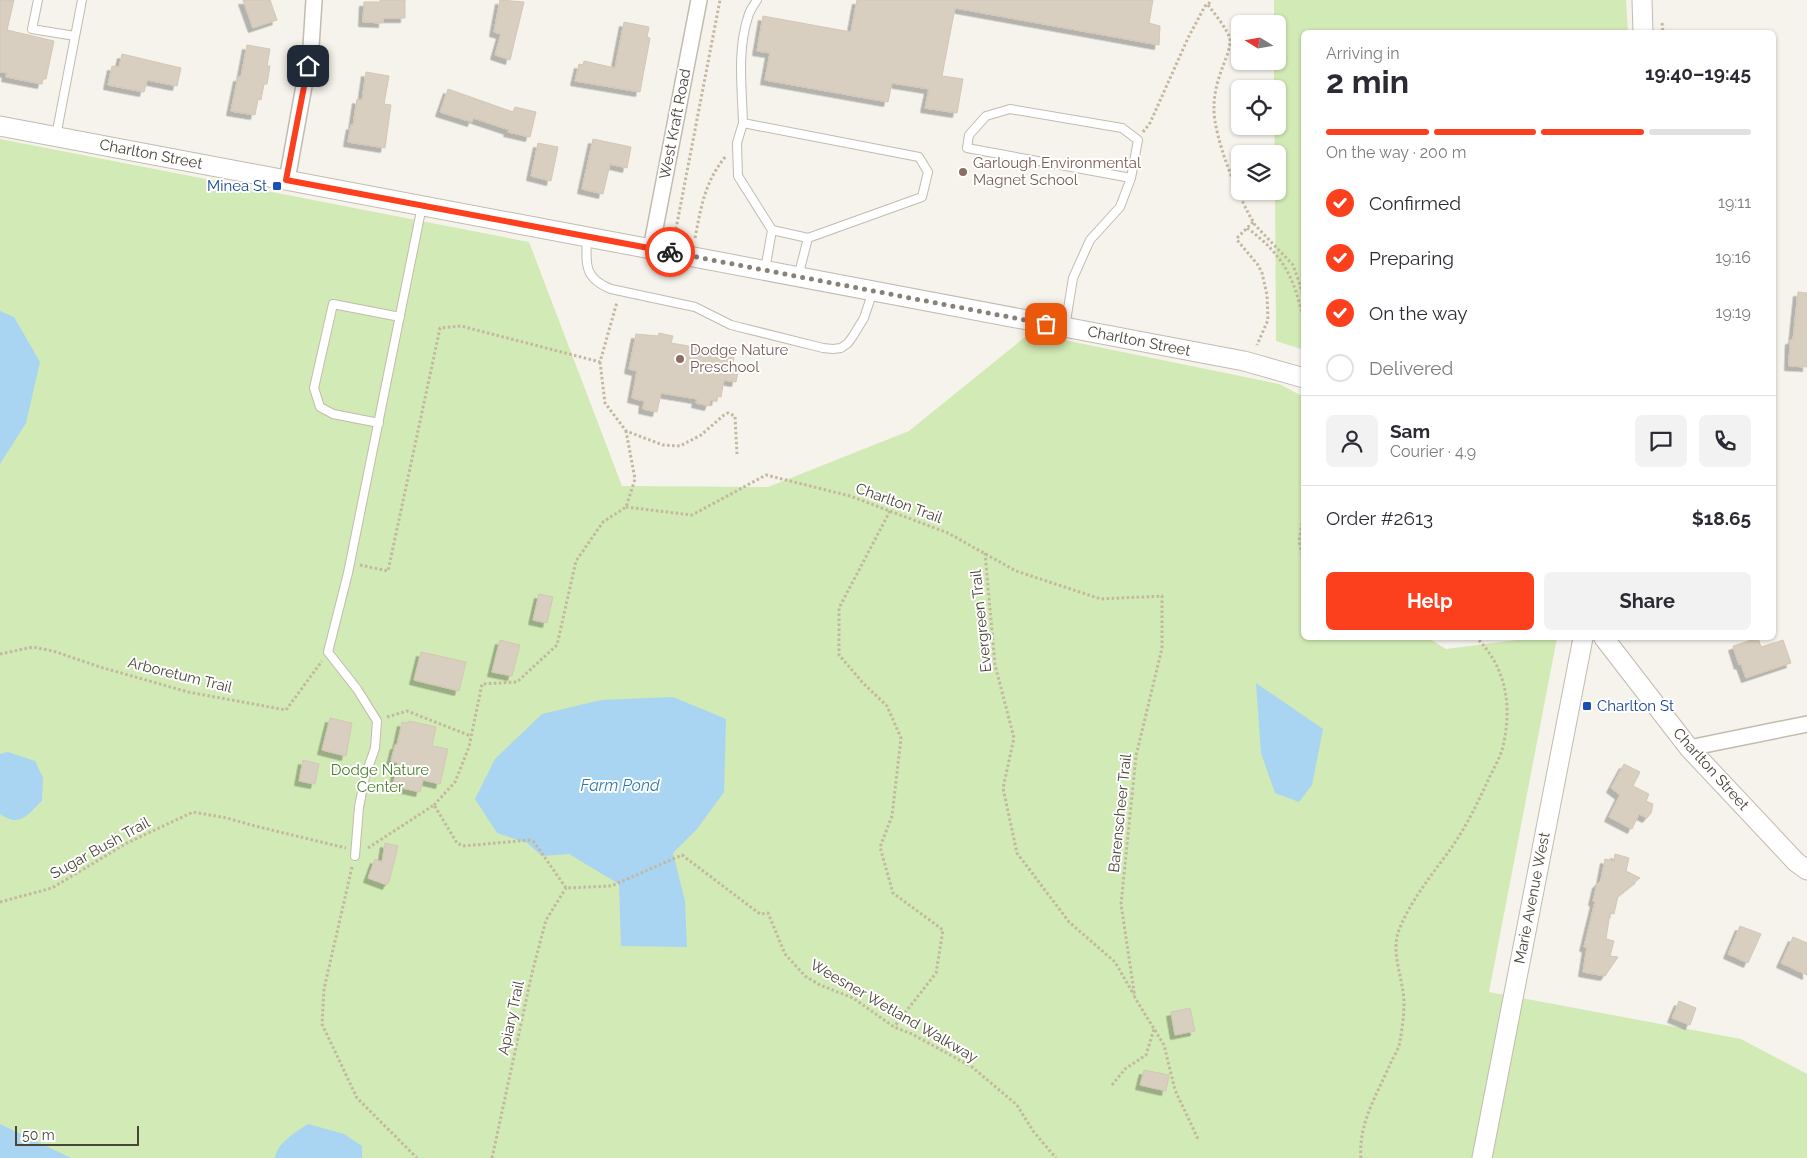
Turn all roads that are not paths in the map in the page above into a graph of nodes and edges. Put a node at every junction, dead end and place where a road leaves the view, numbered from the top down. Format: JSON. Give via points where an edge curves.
{"nodes":[{"id":1,"x":38,"y":0,"type":"edge"},
{"id":2,"x":82,"y":0,"type":"edge"},
{"id":3,"x":314,"y":0,"type":"edge"},
{"id":4,"x":699,"y":0,"type":"edge"},
{"id":5,"x":757,"y":0,"type":"edge"},
{"id":6,"x":1642,"y":0,"type":"edge"},
{"id":7,"x":1643,"y":30,"type":"edge"},
{"id":8,"x":75,"y":36,"type":"junction"},
{"id":9,"x":743,"y":123,"type":"junction"},
{"id":10,"x":0,"y":126,"type":"edge"},
{"id":11,"x":56,"y":136,"type":"junction"},
{"id":12,"x":1131,"y":178,"type":"junction"},
{"id":13,"x":286,"y":180,"type":"junction"},
{"id":14,"x":422,"y":206,"type":"junction"},
{"id":15,"x":772,"y":230,"type":"junction"},
{"id":16,"x":587,"y":237,"type":"junction"},
{"id":17,"x":808,"y":238,"type":"junction"},
{"id":18,"x":650,"y":249,"type":"junction"},
{"id":19,"x":764,"y":270,"type":"junction"},
{"id":20,"x":798,"y":277,"type":"junction"},
{"id":21,"x":873,"y":291,"type":"junction"},
{"id":22,"x":400,"y":317,"type":"junction"},
{"id":23,"x":1065,"y":327,"type":"junction"},
{"id":24,"x":1301,"y":377,"type":"edge"},
{"id":25,"x":378,"y":423,"type":"junction"},
{"id":26,"x":1583,"y":640,"type":"edge"},
{"id":27,"x":1606,"y":640,"type":"edge"},
{"id":28,"x":1807,"y":724,"type":"edge"},
{"id":29,"x":1689,"y":748,"type":"junction"},
{"id":30,"x":355,"y":854,"type":"road end"},
{"id":31,"x":1807,"y":870,"type":"edge"},
{"id":32,"x":1482,"y":1158,"type":"edge"}],
"edges":[{"from":1,"to":8,"type":"lane","via":[[32,29]]},
{"from":2,"to":8,"type":"lane"},
{"from":3,"to":13,"type":"street","via":[[311,47]]},
{"from":4,"to":18,"type":"street","name":"West Kraft Road"},
{"from":5,"to":9,"type":"lane","via":[[748,16],[743,42]]},
{"from":6,"to":7,"type":"street"},
{"from":8,"to":11,"type":"lane"},
{"from":9,"to":15,"type":"lane","via":[[737,143],[738,176]]},
{"from":9,"to":17,"type":"lane","via":[[919,157],[928,172],[922,198]]},
{"from":10,"to":11,"type":"street","name":"Charlton Street"},
{"from":11,"to":13,"type":"street","name":"Charlton Street"},
{"from":12,"to":12,"type":"lane","via":[[1138,140],[1122,128],[1010,109],[986,116],[969,134],[967,148]]},
{"from":12,"to":23,"type":"lane","via":[[1120,208],[1090,240],[1073,278]]},
{"from":13,"to":14,"type":"street","name":"Charlton Street"},
{"from":14,"to":16,"type":"street","name":"Charlton Street"},
{"from":14,"to":22,"type":"lane"},
{"from":15,"to":17,"type":"lane"},
{"from":15,"to":19,"type":"lane"},
{"from":16,"to":18,"type":"street","name":"Charlton Street"},
{"from":16,"to":21,"type":"lane","via":[[586,262],[593,279],[601,285],[696,307],[730,325],[823,348],[841,348],[848,343],[864,318]]},
{"from":17,"to":20,"type":"lane"},
{"from":18,"to":19,"type":"street","name":"Charlton Street"},
{"from":19,"to":20,"type":"street","name":"Charlton Street"},
{"from":20,"to":21,"type":"street","name":"Charlton Street"},
{"from":21,"to":23,"type":"street","name":"Charlton Street"},
{"from":22,"to":25,"type":"lane"},
{"from":22,"to":25,"type":"lane","via":[[333,304],[314,388],[320,407],[332,414]]},
{"from":23,"to":24,"type":"street","name":"Charlton Street","via":[[1244,361]]},
{"from":25,"to":30,"type":"lane","via":[[350,563],[328,652],[377,721],[375,748],[359,807]]},
{"from":26,"to":32,"type":"street","name":"Marie Avenue West"},
{"from":27,"to":29,"type":"street","name":"Charlton Street"},
{"from":28,"to":29,"type":"street"},
{"from":29,"to":31,"type":"street","name":"Charlton Street"}]}
